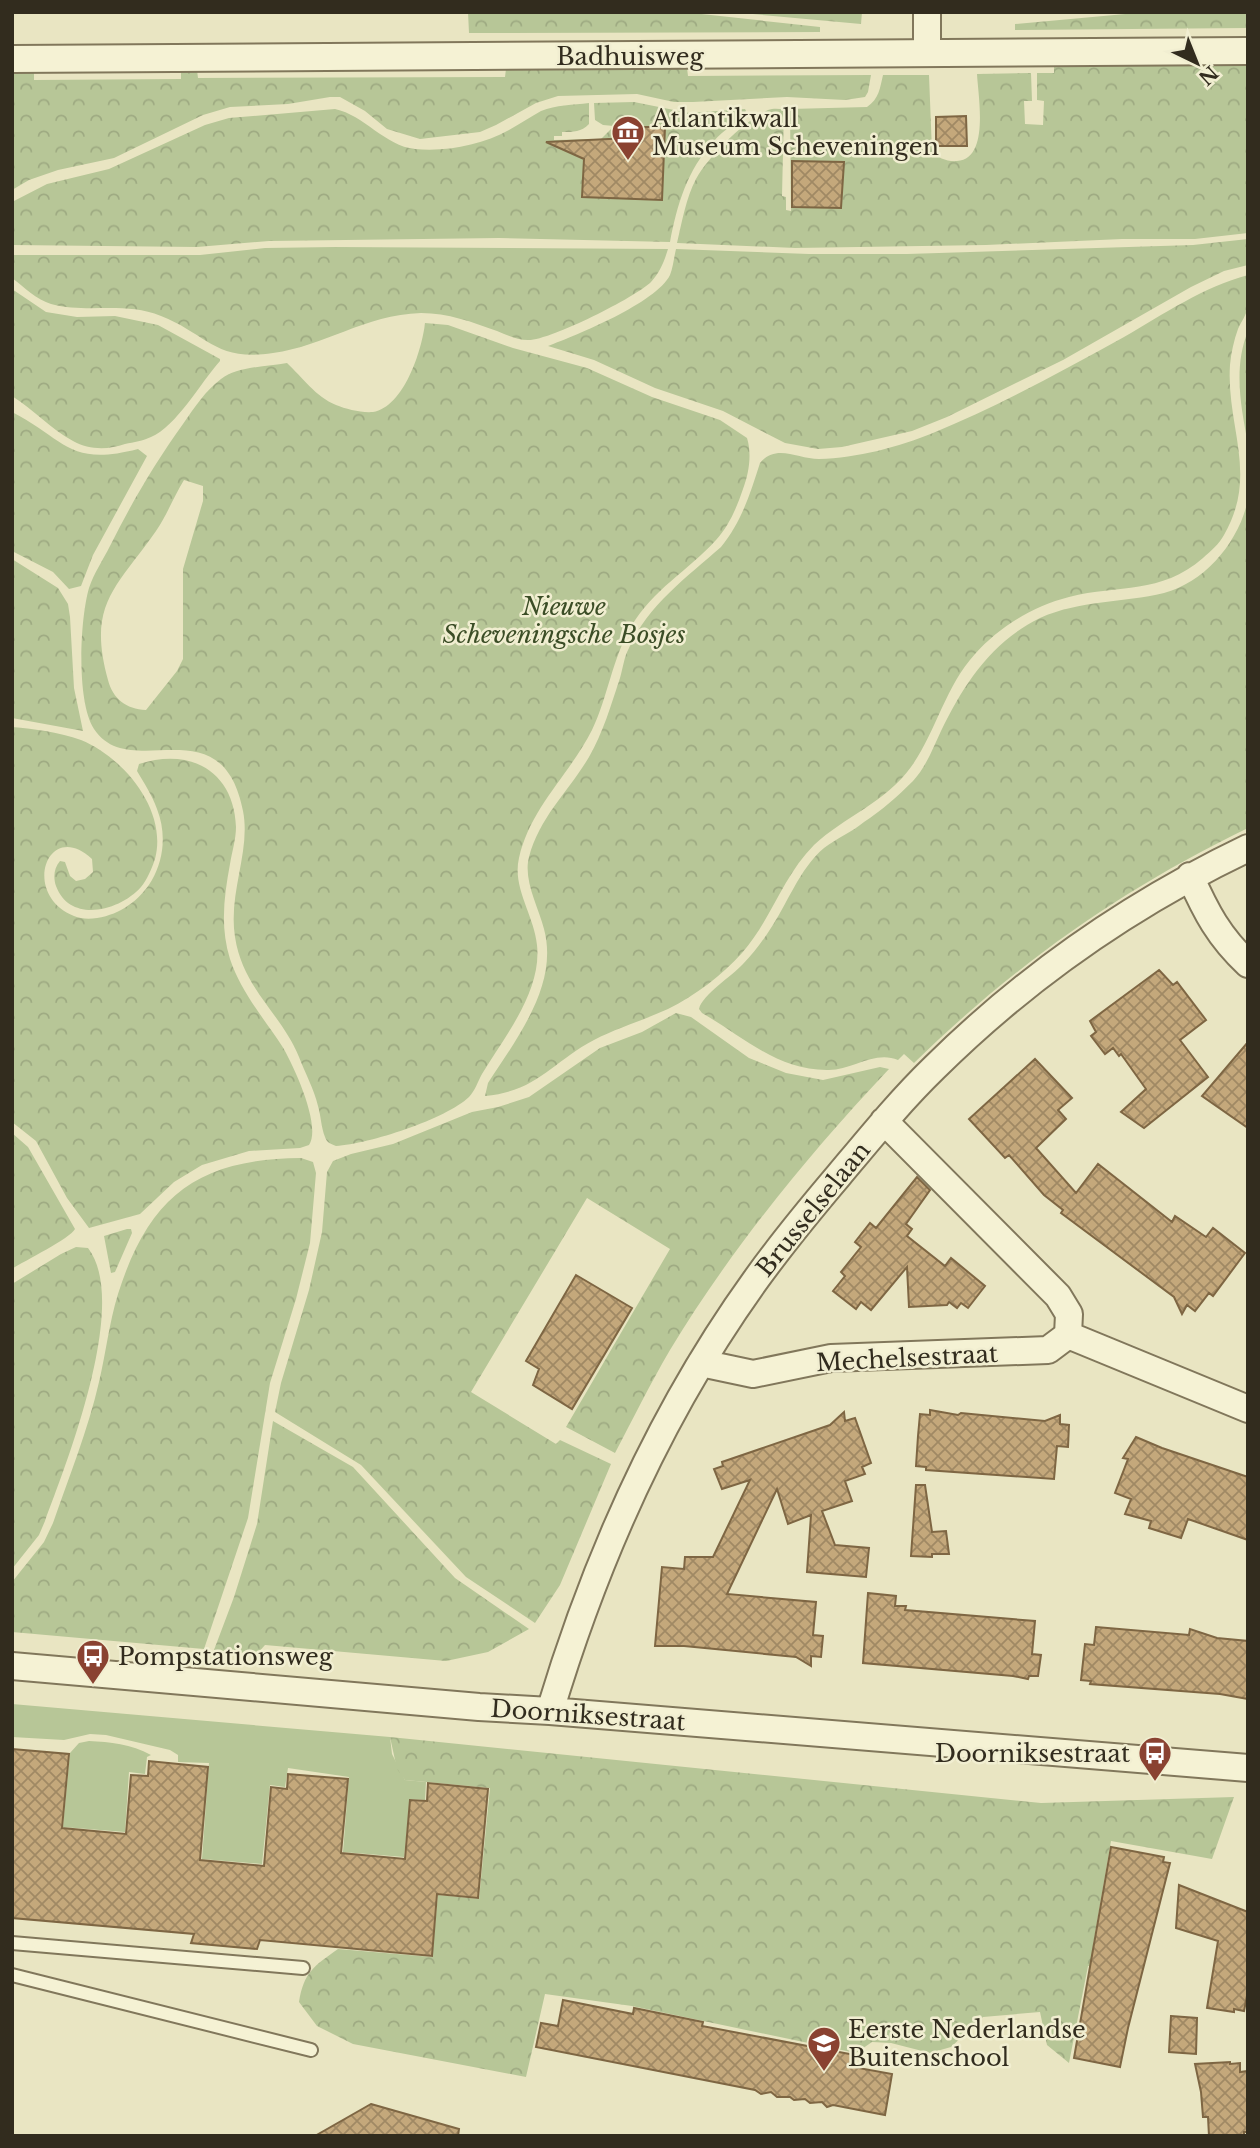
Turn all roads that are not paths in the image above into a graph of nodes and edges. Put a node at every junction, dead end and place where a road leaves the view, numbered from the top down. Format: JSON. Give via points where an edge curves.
{"nodes":[{"id":1,"x":927,"y":12,"type":"edge"},
{"id":2,"x":1248,"y":51,"type":"edge"},
{"id":3,"x":927,"y":53,"type":"junction"},
{"id":4,"x":12,"y":59,"type":"edge"},
{"id":5,"x":1248,"y":848,"type":"edge"},
{"id":6,"x":1190,"y":876,"type":"junction"},
{"id":7,"x":1248,"y":964,"type":"edge"},
{"id":8,"x":884,"y":1121,"type":"junction"},
{"id":9,"x":1068,"y":1335,"type":"junction"},
{"id":10,"x":701,"y":1363,"type":"junction"},
{"id":11,"x":1248,"y":1409,"type":"edge"},
{"id":12,"x":12,"y":1665,"type":"edge"},
{"id":13,"x":550,"y":1711,"type":"junction"},
{"id":14,"x":1248,"y":1768,"type":"edge"},
{"id":15,"x":12,"y":1943,"type":"edge"},
{"id":16,"x":303,"y":1968,"type":"dead end"},
{"id":17,"x":12,"y":1975,"type":"edge"},
{"id":18,"x":311,"y":2050,"type":"dead end"}],
"edges":[{"from":1,"to":3,"type":"street"},
{"from":2,"to":3,"type":"street","name":"Badhuisweg"},
{"from":3,"to":4,"type":"street","name":"Badhuisweg"},
{"from":5,"to":6,"type":"street","name":"Brusselselaan"},
{"from":6,"to":7,"type":"street","via":[[1207,915]]},
{"from":6,"to":8,"type":"street","name":"Brusselselaan","via":[[1026,986],[934,1068]]},
{"from":8,"to":9,"type":"street","via":[[1058,1296],[1069,1314]]},
{"from":8,"to":10,"type":"street","name":"Brusselselaan","via":[[755,1280]]},
{"from":9,"to":10,"type":"street","name":"Mechelsestraat","via":[[1048,1350],[831,1358],[753,1374]]},
{"from":9,"to":11,"type":"street"},
{"from":10,"to":13,"type":"street","name":"Brusselselaan","via":[[640,1472],[566,1655]]},
{"from":12,"to":13,"type":"street","name":"Doorniksestraat"},
{"from":13,"to":14,"type":"street","name":"Doorniksestraat"},
{"from":15,"to":16,"type":"lane"},
{"from":17,"to":18,"type":"lane"}]}
